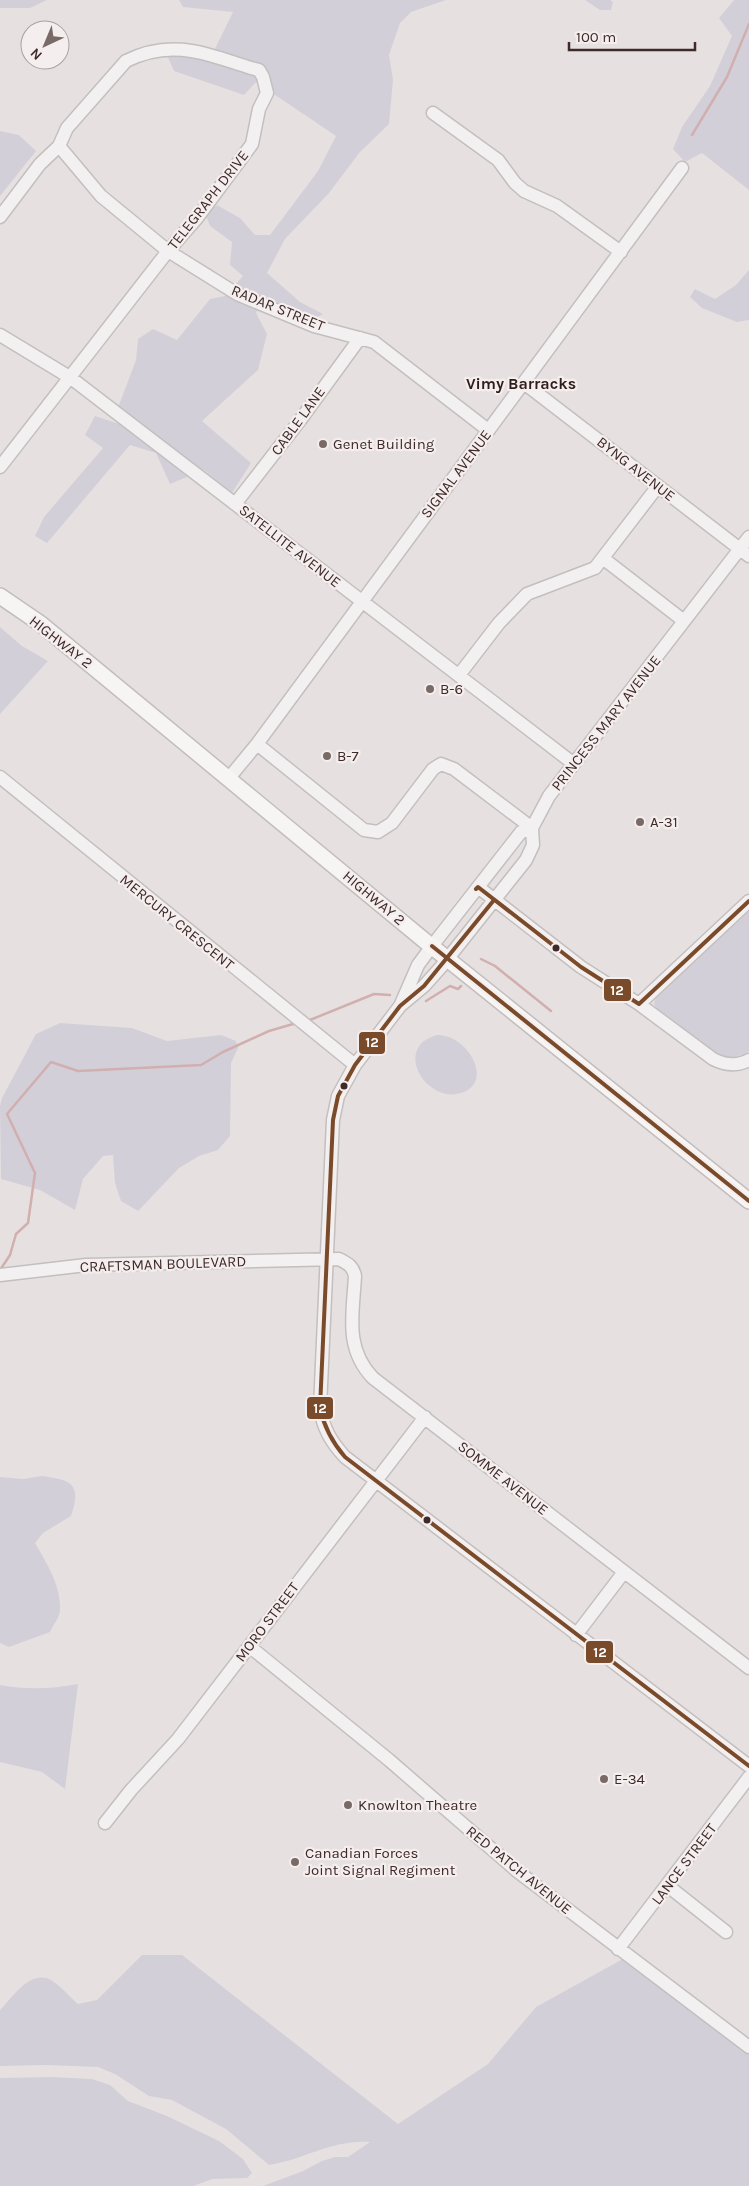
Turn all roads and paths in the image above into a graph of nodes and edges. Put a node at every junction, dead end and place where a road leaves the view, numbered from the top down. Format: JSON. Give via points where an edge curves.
{"nodes":[{"id":1,"x":433,"y":113,"type":"dead end"},
{"id":2,"x":59,"y":146,"type":"junction"},
{"id":3,"x":682,"y":168,"type":"dead end"},
{"id":4,"x":0,"y":217,"type":"edge"},
{"id":5,"x":168,"y":251,"type":"junction"},
{"id":6,"x":621,"y":252,"type":"junction"},
{"id":7,"x":0,"y":335,"type":"edge"},
{"id":8,"x":360,"y":338,"type":"junction"},
{"id":9,"x":71,"y":378,"type":"junction"},
{"id":10,"x":524,"y":383,"type":"junction"},
{"id":11,"x":488,"y":430,"type":"junction"},
{"id":12,"x":0,"y":466,"type":"edge"},
{"id":13,"x":658,"y":486,"type":"junction"},
{"id":14,"x":235,"y":504,"type":"junction"},
{"id":15,"x":749,"y":537,"type":"edge"},
{"id":16,"x":745,"y":553,"type":"edge"},
{"id":17,"x":604,"y":558,"type":"junction"},
{"id":18,"x":0,"y":596,"type":"edge"},
{"id":19,"x":362,"y":601,"type":"junction"},
{"id":20,"x":684,"y":621,"type":"junction"},
{"id":21,"x":459,"y":675,"type":"junction"},
{"id":22,"x":257,"y":744,"type":"junction"},
{"id":23,"x":574,"y":764,"type":"junction"},
{"id":24,"x":0,"y":777,"type":"edge"},
{"id":25,"x":229,"y":778,"type":"junction"},
{"id":26,"x":532,"y":828,"type":"junction"},
{"id":27,"x":478,"y":887,"type":"junction"},
{"id":28,"x":494,"y":900,"type":"junction"},
{"id":29,"x":749,"y":901,"type":"edge"},
{"id":30,"x":432,"y":946,"type":"junction"},
{"id":31,"x":448,"y":959,"type":"junction"},
{"id":32,"x":639,"y":1004,"type":"junction"},
{"id":33,"x":400,"y":1006,"type":"junction"},
{"id":34,"x":749,"y":1060,"type":"edge"},
{"id":35,"x":355,"y":1065,"type":"junction"},
{"id":36,"x":749,"y":1201,"type":"edge"},
{"id":37,"x":326,"y":1258,"type":"junction"},
{"id":38,"x":0,"y":1275,"type":"edge"},
{"id":39,"x":425,"y":1418,"type":"junction"},
{"id":40,"x":375,"y":1480,"type":"junction"},
{"id":41,"x":624,"y":1572,"type":"junction"},
{"id":42,"x":576,"y":1635,"type":"junction"},
{"id":43,"x":249,"y":1646,"type":"junction"},
{"id":44,"x":749,"y":1668,"type":"edge"},
{"id":45,"x":749,"y":1766,"type":"edge"},
{"id":46,"x":749,"y":1777,"type":"edge"},
{"id":47,"x":105,"y":1823,"type":"dead end"},
{"id":48,"x":668,"y":1886,"type":"junction"},
{"id":49,"x":726,"y":1932,"type":"dead end"},
{"id":50,"x":618,"y":1950,"type":"junction"},
{"id":51,"x":749,"y":2047,"type":"edge"}],
"edges":[{"from":1,"to":6,"type":"street","via":[[498,160],[524,191],[557,206]]},
{"from":2,"to":4,"type":"street","name":"TELEGRAPH DRIVE","via":[[40,164]]},
{"from":2,"to":5,"type":"street","name":"RADAR STREET","via":[[101,196]]},
{"from":2,"to":5,"type":"street","name":"TELEGRAPH DRIVE","via":[[67,128],[119,66],[136,56],[164,49],[183,49],[258,70],[267,93],[259,109],[252,144]]},
{"from":3,"to":6,"type":"street","name":"SIGNAL AVENUE"},
{"from":5,"to":8,"type":"street","name":"RADAR STREET","via":[[237,294],[314,326]]},
{"from":5,"to":9,"type":"street","name":"TELEGRAPH DRIVE"},
{"from":6,"to":10,"type":"street","name":"SIGNAL AVENUE"},
{"from":7,"to":9,"type":"street","name":"SATELLITE AVENUE"},
{"from":8,"to":11,"type":"street","name":"RADAR STREET","via":[[374,342]]},
{"from":8,"to":14,"type":"street","name":"CABLE LANE"},
{"from":9,"to":12,"type":"street","name":"TELEGRAPH DRIVE"},
{"from":9,"to":14,"type":"street","name":"SATELLITE AVENUE"},
{"from":10,"to":11,"type":"street","name":"SIGNAL AVENUE"},
{"from":10,"to":13,"type":"street","name":"BYNG AVENUE"},
{"from":11,"to":19,"type":"street","name":"SIGNAL AVENUE"},
{"from":13,"to":16,"type":"street","name":"BYNG AVENUE"},
{"from":13,"to":17,"type":"street"},
{"from":14,"to":19,"type":"street","name":"SATELLITE AVENUE"},
{"from":15,"to":16,"type":"street","name":"PRINCESS MARY AVENUE"},
{"from":16,"to":20,"type":"street","name":"PRINCESS MARY AVENUE"},
{"from":17,"to":20,"type":"street"},
{"from":17,"to":21,"type":"street","via":[[590,571],[527,594],[499,623]]},
{"from":18,"to":25,"type":"main road","name":"HIGHWAY 2","via":[[41,624]]},
{"from":19,"to":21,"type":"street","name":"SATELLITE AVENUE"},
{"from":19,"to":22,"type":"street","name":"SIGNAL AVENUE"},
{"from":20,"to":23,"type":"street","name":"PRINCESS MARY AVENUE"},
{"from":21,"to":23,"type":"street","name":"SATELLITE AVENUE"},
{"from":22,"to":25,"type":"street","name":"SIGNAL AVENUE"},
{"from":22,"to":26,"type":"street","via":[[364,830],[378,832],[392,823],[441,764],[454,769]]},
{"from":23,"to":26,"type":"street","name":"PRINCESS MARY AVENUE","via":[[545,803]]},
{"from":24,"to":35,"type":"street","name":"MERCURY CRESCENT"},
{"from":25,"to":30,"type":"main road","name":"HIGHWAY 2"},
{"from":26,"to":27,"type":"street","name":"PRINCESS MARY AVENUE","via":[[520,832]]},
{"from":26,"to":28,"type":"street","name":"PRINCESS MARY AVENUE","via":[[533,845],[526,860]]},
{"from":27,"to":28,"type":"street"},
{"from":27,"to":30,"type":"street","name":"PRINCESS MARY AVENUE"},
{"from":28,"to":31,"type":"street","name":"PRINCESS MARY AVENUE"},
{"from":28,"to":32,"type":"street","via":[[582,967]]},
{"from":29,"to":32,"type":"street"},
{"from":30,"to":31,"type":"main road","name":"HIGHWAY 2"},
{"from":30,"to":33,"type":"street","via":[[414,973]]},
{"from":31,"to":33,"type":"street","via":[[424,986]]},
{"from":31,"to":36,"type":"main road","name":"HIGHWAY 2"},
{"from":32,"to":34,"type":"street","via":[[719,1062],[735,1064]]},
{"from":33,"to":35,"type":"street"},
{"from":35,"to":37,"type":"street","via":[[338,1096],[332,1120]]},
{"from":37,"to":38,"type":"street","name":"CRAFTSMAN BOULEVARD","via":[[86,1265]]},
{"from":37,"to":39,"type":"street","name":"SOMME AVENUE","via":[[339,1259],[354,1269],[352,1334],[358,1359],[373,1378]]},
{"from":37,"to":40,"type":"street","via":[[322,1419],[338,1449]]},
{"from":39,"to":40,"type":"street","name":"MORO STREET"},
{"from":39,"to":41,"type":"street","name":"SOMME AVENUE"},
{"from":40,"to":42,"type":"street"},
{"from":40,"to":43,"type":"street","name":"MORO STREET"},
{"from":41,"to":42,"type":"street"},
{"from":41,"to":44,"type":"street","name":"SOMME AVENUE"},
{"from":42,"to":45,"type":"street"},
{"from":43,"to":47,"type":"street","name":"MORO STREET","via":[[178,1740]]},
{"from":43,"to":50,"type":"street","name":"RED PATCH AVENUE","via":[[517,1871]]},
{"from":46,"to":48,"type":"street","name":"LANCE STREET"},
{"from":48,"to":49,"type":"street"},
{"from":48,"to":50,"type":"street","name":"LANCE STREET"},
{"from":50,"to":51,"type":"street","name":"RED PATCH AVENUE"}]}
